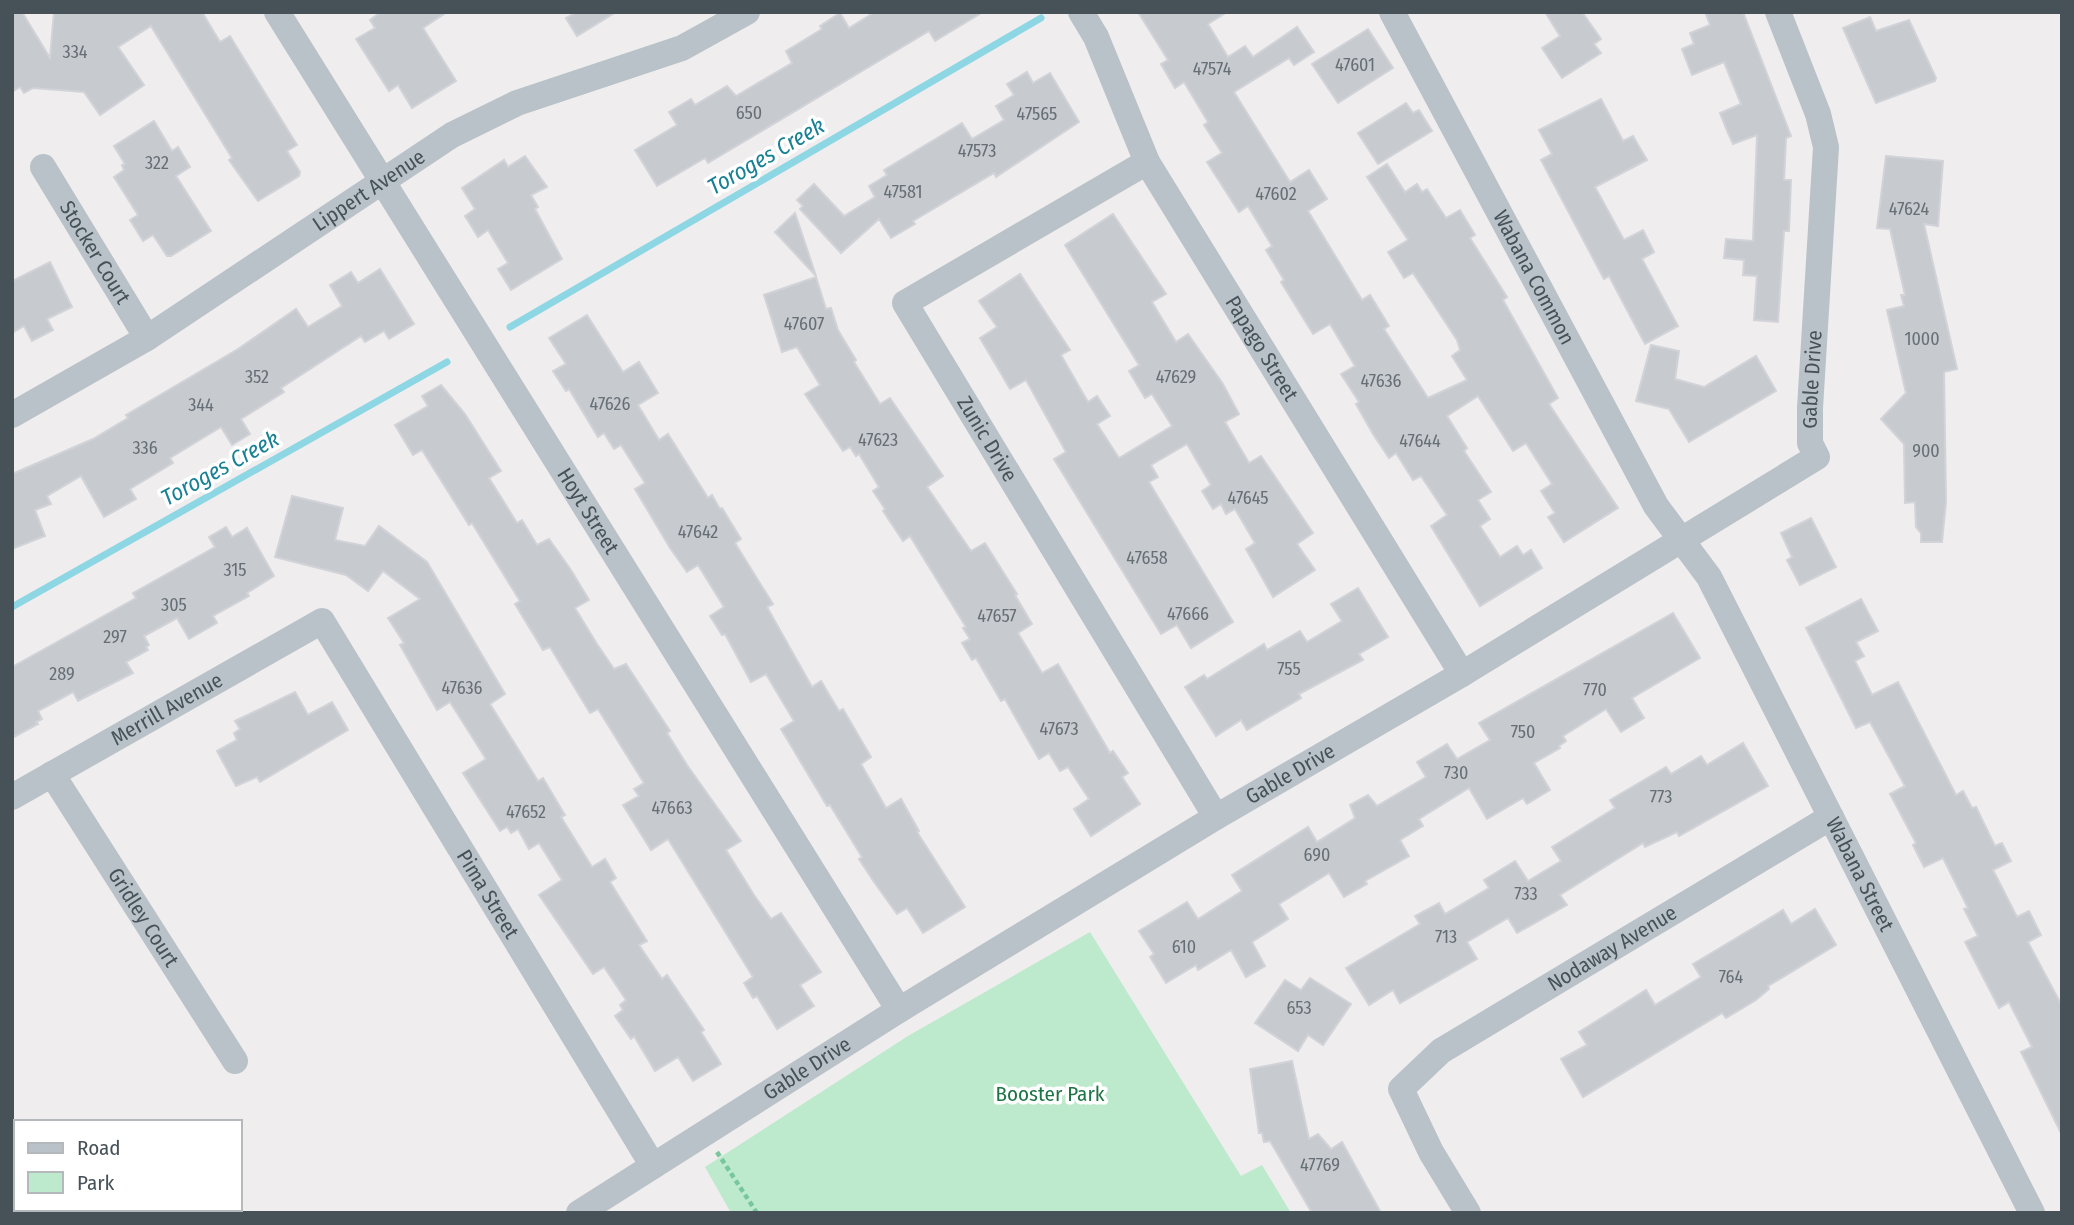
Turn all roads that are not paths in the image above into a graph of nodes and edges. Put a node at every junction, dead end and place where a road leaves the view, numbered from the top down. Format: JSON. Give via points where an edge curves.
{"nodes":[{"id":1,"x":277,"y":12,"type":"edge"},
{"id":2,"x":1081,"y":12,"type":"edge"},
{"id":3,"x":1392,"y":12,"type":"edge"},
{"id":4,"x":1778,"y":12,"type":"edge"},
{"id":5,"x":730,"y":17,"type":"edge"},
{"id":6,"x":1147,"y":162,"type":"junction"},
{"id":7,"x":43,"y":167,"type":"dead end"},
{"id":8,"x":380,"y":180,"type":"junction"},
{"id":9,"x":147,"y":338,"type":"junction"},
{"id":10,"x":12,"y":415,"type":"edge"},
{"id":11,"x":1680,"y":540,"type":"junction"},
{"id":12,"x":322,"y":621,"type":"joint"},
{"id":13,"x":1462,"y":674,"type":"junction"},
{"id":14,"x":52,"y":774,"type":"junction"},
{"id":15,"x":12,"y":797,"type":"edge"},
{"id":16,"x":1216,"y":817,"type":"junction"},
{"id":17,"x":1831,"y":817,"type":"junction"},
{"id":18,"x":900,"y":1010,"type":"junction"},
{"id":19,"x":235,"y":1061,"type":"dead end"},
{"id":20,"x":653,"y":1166,"type":"junction"},
{"id":21,"x":579,"y":1213,"type":"edge"},
{"id":22,"x":1468,"y":1213,"type":"edge"},
{"id":23,"x":2032,"y":1213,"type":"edge"}],
"edges":[{"from":1,"to":8,"type":"street","name":"Hoyt Street"},
{"from":2,"to":6,"type":"street","name":"Papago Street","via":[[1096,37]]},
{"from":3,"to":11,"type":"street","name":"Wabana Common","via":[[1657,506]]},
{"from":4,"to":11,"type":"street","name":"Gable Drive","via":[[1823,132],[1826,154],[1810,431],[1817,457]]},
{"from":5,"to":8,"type":"street","name":"Lippert Avenue","via":[[682,48],[517,103],[452,135]]},
{"from":6,"to":13,"type":"street","name":"Papago Street"},
{"from":6,"to":16,"type":"street","name":"Zunic Drive","via":[[905,303]]},
{"from":7,"to":9,"type":"street","name":"Stocker Court"},
{"from":8,"to":9,"type":"street","name":"Lippert Avenue"},
{"from":8,"to":18,"type":"street","name":"Hoyt Street"},
{"from":9,"to":10,"type":"street","name":"Lippert Avenue"},
{"from":11,"to":13,"type":"street","name":"Gable Drive"},
{"from":11,"to":17,"type":"street","name":"Wabana Street","via":[[1709,577]]},
{"from":12,"to":14,"type":"street","name":"Merrill Avenue"},
{"from":12,"to":20,"type":"street","name":"Pima Street"},
{"from":13,"to":16,"type":"street","name":"Gable Drive"},
{"from":14,"to":15,"type":"street","name":"Merrill Avenue"},
{"from":14,"to":19,"type":"street","name":"Gridley Court"},
{"from":16,"to":18,"type":"street","name":"Gable Drive"},
{"from":17,"to":22,"type":"street","name":"Nodaway Avenue","via":[[1441,1051],[1401,1088],[1431,1152]]},
{"from":17,"to":23,"type":"street","name":"Wabana Street"},
{"from":18,"to":20,"type":"street","name":"Gable Drive"},
{"from":20,"to":21,"type":"street","name":"Gable Drive"}]}
